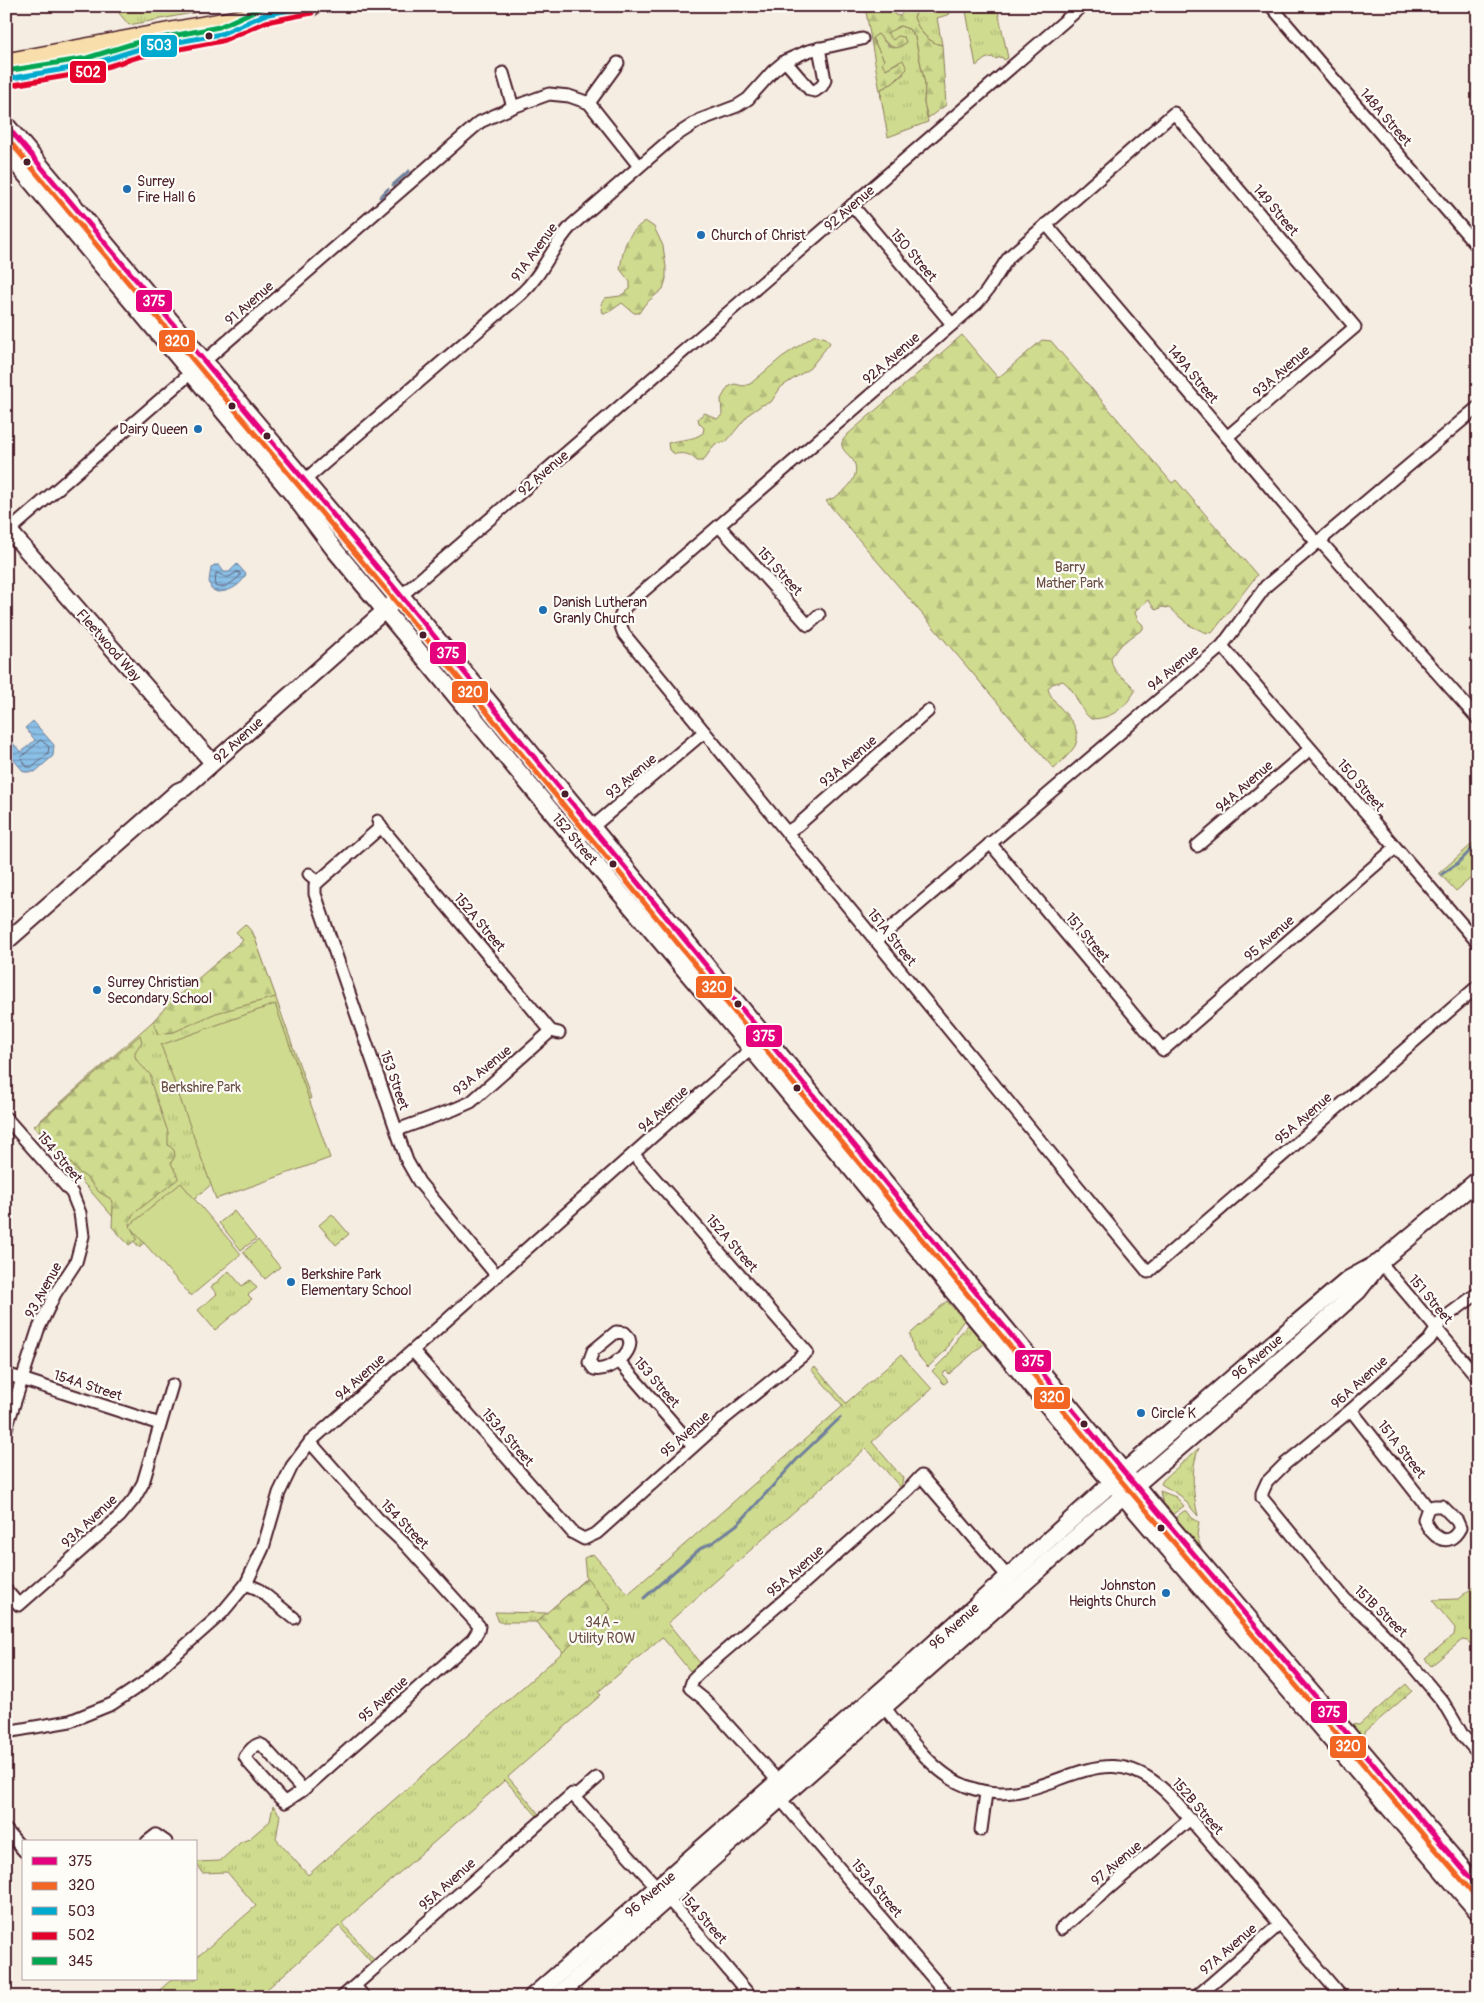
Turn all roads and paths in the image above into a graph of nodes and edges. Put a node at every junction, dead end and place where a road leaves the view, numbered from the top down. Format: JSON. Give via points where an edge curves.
{"nodes":[{"id":1,"x":312,"y":6,"type":"edge"},
{"id":2,"x":1082,"y":6,"type":"edge"},
{"id":3,"x":1271,"y":6,"type":"edge"},
{"id":4,"x":280,"y":9,"type":"edge"},
{"id":5,"x":220,"y":24,"type":"junction"},
{"id":6,"x":862,"y":39,"type":"dead end"},
{"id":7,"x":819,"y":48,"type":"junction"},
{"id":8,"x":785,"y":61,"type":"junction"},
{"id":9,"x":618,"y":63,"type":"dead end"},
{"id":10,"x":503,"y":73,"type":"dead end"},
{"id":11,"x":8,"y":76,"type":"edge"},
{"id":12,"x":589,"y":102,"type":"junction"},
{"id":13,"x":513,"y":107,"type":"junction"},
{"id":14,"x":1174,"y":113,"type":"joint"},
{"id":15,"x":6,"y":125,"type":"edge"},
{"id":16,"x":6,"y":151,"type":"edge"},
{"id":17,"x":639,"y":166,"type":"junction"},
{"id":18,"x":852,"y":205,"type":"junction"},
{"id":19,"x":1046,"y":224,"type":"junction"},
{"id":20,"x":96,"y":233,"type":"junction"},
{"id":21,"x":84,"y":244,"type":"junction"},
{"id":22,"x":1478,"y":247,"type":"edge"},
{"id":23,"x":952,"y":324,"type":"junction"},
{"id":24,"x":1355,"y":327,"type":"joint"},
{"id":25,"x":204,"y":362,"type":"junction"},
{"id":26,"x":191,"y":373,"type":"junction"},
{"id":27,"x":1478,"y":407,"type":"edge"},
{"id":28,"x":1227,"y":437,"type":"junction"},
{"id":29,"x":303,"y":481,"type":"junction"},
{"id":30,"x":290,"y":492,"type":"junction"},
{"id":31,"x":719,"y":526,"type":"junction"},
{"id":32,"x":8,"y":528,"type":"edge"},
{"id":33,"x":1318,"y":542,"type":"junction"},
{"id":34,"x":401,"y":596,"type":"junction"},
{"id":35,"x":385,"y":610,"type":"junction"},
{"id":36,"x":819,"y":615,"type":"dead end"},
{"id":37,"x":620,"y":618,"type":"joint"},
{"id":38,"x":1222,"y":646,"type":"junction"},
{"id":39,"x":928,"y":711,"type":"dead end"},
{"id":40,"x":1478,"y":719,"type":"edge"},
{"id":41,"x":704,"y":732,"type":"junction"},
{"id":42,"x":1310,"y":749,"type":"junction"},
{"id":43,"x":212,"y":762,"type":"junction"},
{"id":44,"x":379,"y":824,"type":"joint"},
{"id":45,"x":592,"y":828,"type":"junction"},
{"id":46,"x":787,"y":832,"type":"junction"},
{"id":47,"x":576,"y":842,"type":"junction"},
{"id":48,"x":990,"y":843,"type":"junction"},
{"id":49,"x":1197,"y":846,"type":"dead end"},
{"id":50,"x":1395,"y":848,"type":"junction"},
{"id":51,"x":876,"y":941,"type":"junction"},
{"id":52,"x":6,"y":942,"type":"edge"},
{"id":53,"x":1478,"y":943,"type":"edge"},
{"id":54,"x":1478,"y":986,"type":"edge"},
{"id":55,"x":555,"y":1032,"type":"joint"},
{"id":56,"x":759,"y":1044,"type":"junction"},
{"id":57,"x":1163,"y":1050,"type":"joint"},
{"id":58,"x":6,"y":1118,"type":"edge"},
{"id":59,"x":397,"y":1130,"type":"junction"},
{"id":60,"x":634,"y":1155,"type":"junction"},
{"id":61,"x":1478,"y":1180,"type":"edge"},
{"id":62,"x":82,"y":1222,"type":"joint"},
{"id":63,"x":1380,"y":1262,"type":"junction"},
{"id":64,"x":1148,"y":1272,"type":"joint"},
{"id":65,"x":497,"y":1276,"type":"junction"},
{"id":66,"x":1478,"y":1293,"type":"edge"},
{"id":67,"x":1003,"y":1326,"type":"junction"},
{"id":68,"x":983,"y":1328,"type":"junction"},
{"id":69,"x":1437,"y":1329,"type":"junction"},
{"id":70,"x":413,"y":1351,"type":"junction"},
{"id":71,"x":807,"y":1352,"type":"joint"},
{"id":72,"x":618,"y":1360,"type":"dead end"},
{"id":73,"x":6,"y":1374,"type":"edge"},
{"id":74,"x":1478,"y":1378,"type":"edge"},
{"id":75,"x":21,"y":1380,"type":"junction"},
{"id":76,"x":172,"y":1385,"type":"dead end"},
{"id":77,"x":1351,"y":1410,"type":"junction"},
{"id":78,"x":160,"y":1424,"type":"junction"},
{"id":79,"x":6,"y":1429,"type":"edge"},
{"id":80,"x":310,"y":1442,"type":"junction"},
{"id":81,"x":693,"y":1446,"type":"junction"},
{"id":82,"x":1118,"y":1478,"type":"junction"},
{"id":83,"x":1129,"y":1491,"type":"junction"},
{"id":84,"x":1262,"y":1493,"type":"joint"},
{"id":85,"x":1428,"y":1508,"type":"dead end"},
{"id":86,"x":584,"y":1538,"type":"joint"},
{"id":87,"x":1008,"y":1577,"type":"junction"},
{"id":88,"x":246,"y":1584,"type":"junction"},
{"id":89,"x":6,"y":1590,"type":"edge"},
{"id":90,"x":294,"y":1618,"type":"dead end"},
{"id":91,"x":479,"y":1626,"type":"joint"},
{"id":92,"x":890,"y":1684,"type":"junction"},
{"id":93,"x":885,"y":1708,"type":"junction"},
{"id":94,"x":6,"y":1732,"type":"edge"},
{"id":95,"x":1478,"y":1753,"type":"edge"},
{"id":96,"x":597,"y":1778,"type":"dead end"},
{"id":97,"x":778,"y":1781,"type":"junction"},
{"id":98,"x":303,"y":1790,"type":"junction"},
{"id":99,"x":986,"y":1793,"type":"junction"},
{"id":100,"x":573,"y":1796,"type":"junction"},
{"id":101,"x":781,"y":1800,"type":"junction"},
{"id":102,"x":1190,"y":1819,"type":"junction"},
{"id":103,"x":6,"y":1830,"type":"edge"},
{"id":104,"x":981,"y":1830,"type":"dead end"},
{"id":105,"x":150,"y":1840,"type":"edge"},
{"id":106,"x":163,"y":1840,"type":"edge"},
{"id":107,"x":22,"y":1849,"type":"edge"},
{"id":108,"x":1478,"y":1887,"type":"edge"},
{"id":109,"x":662,"y":1893,"type":"junction"},
{"id":110,"x":1478,"y":1912,"type":"edge"},
{"id":111,"x":1280,"y":1924,"type":"junction"},
{"id":112,"x":1061,"y":1929,"type":"dead end"},
{"id":113,"x":355,"y":1986,"type":"junction"},
{"id":114,"x":342,"y":1997,"type":"edge"},
{"id":115,"x":364,"y":1997,"type":"edge"},
{"id":116,"x":532,"y":1997,"type":"edge"},
{"id":117,"x":556,"y":1997,"type":"edge"},
{"id":118,"x":751,"y":1997,"type":"edge"},
{"id":119,"x":949,"y":1997,"type":"edge"},
{"id":120,"x":1196,"y":1997,"type":"edge"},
{"id":121,"x":1342,"y":1997,"type":"edge"}],
"edges":[{"from":1,"to":4,"type":"main road"},
{"from":2,"to":18,"type":"street","name":"92 Avenue"},
{"from":3,"to":22,"type":"street","name":"148A Street"},
{"from":4,"to":5,"type":"main road"},
{"from":5,"to":11,"type":"main road"},
{"from":5,"to":11,"type":"main road","via":[[170,43],[89,65]]},
{"from":6,"to":7,"type":"street","name":"91A Avenue"},
{"from":7,"to":8,"type":"street","name":"91A Avenue"},
{"from":7,"to":8,"type":"street","via":[[825,80],[814,92]]},
{"from":8,"to":17,"type":"street","name":"91A Avenue","via":[[748,99],[689,127]]},
{"from":9,"to":12,"type":"street"},
{"from":10,"to":13,"type":"street"},
{"from":12,"to":13,"type":"street","name":"91 Avenue","via":[[549,94]]},
{"from":12,"to":17,"type":"street"},
{"from":13,"to":25,"type":"street","name":"91 Avenue","via":[[480,122]]},
{"from":14,"to":19,"type":"street","name":"92A Avenue"},
{"from":14,"to":24,"type":"street","name":"149 Street"},
{"from":15,"to":20,"type":"main road","name":"152 Street"},
{"from":16,"to":21,"type":"main road","name":"152 Street"},
{"from":17,"to":29,"type":"street","name":"91A Avenue","via":[[566,231],[534,281],[522,293]]},
{"from":18,"to":23,"type":"street","name":"150 Street"},
{"from":18,"to":34,"type":"street","name":"92 Avenue"},
{"from":19,"to":23,"type":"street","name":"92A Avenue","via":[[1010,256],[989,291]]},
{"from":19,"to":28,"type":"street","name":"149A Street"},
{"from":20,"to":21,"type":"main road"},
{"from":20,"to":25,"type":"main road","name":"152 Street"},
{"from":21,"to":26,"type":"main road","name":"152 Street"},
{"from":23,"to":31,"type":"street","name":"92A Avenue"},
{"from":24,"to":28,"type":"street","name":"93A Avenue"},
{"from":25,"to":26,"type":"street","name":"91 Avenue"},
{"from":25,"to":29,"type":"main road","name":"152 Street"},
{"from":26,"to":30,"type":"main road","name":"152 Street"},
{"from":26,"to":32,"type":"street","name":"91 Avenue"},
{"from":27,"to":33,"type":"street","name":"94 Avenue"},
{"from":28,"to":33,"type":"street","name":"149A Street"},
{"from":29,"to":30,"type":"street","name":"91A Avenue"},
{"from":29,"to":34,"type":"main road","name":"152 Street"},
{"from":30,"to":35,"type":"main road","name":"152 Street"},
{"from":31,"to":36,"type":"street","name":"151 Street","via":[[808,625]]},
{"from":31,"to":37,"type":"street","name":"92A Avenue","via":[[626,606]]},
{"from":32,"to":43,"type":"street","name":"Fleetwood Way"},
{"from":33,"to":38,"type":"street","name":"94 Avenue","via":[[1266,586]]},
{"from":33,"to":40,"type":"street","name":"149A Street"},
{"from":34,"to":35,"type":"street","name":"92 Avenue"},
{"from":34,"to":45,"type":"main road","name":"152 Street"},
{"from":35,"to":43,"type":"street","name":"92 Avenue"},
{"from":35,"to":47,"type":"main road","name":"152 Street"},
{"from":37,"to":41,"type":"street","name":"151A Street","via":[[624,634]]},
{"from":38,"to":42,"type":"street","name":"150 Street"},
{"from":38,"to":48,"type":"street","name":"94 Avenue"},
{"from":39,"to":46,"type":"street","name":"93A Avenue"},
{"from":41,"to":45,"type":"street","name":"93 Avenue"},
{"from":41,"to":46,"type":"street","name":"151A Street"},
{"from":42,"to":49,"type":"street","name":"94A Avenue"},
{"from":42,"to":50,"type":"street","name":"150 Street"},
{"from":43,"to":52,"type":"street","name":"92 Avenue"},
{"from":44,"to":55,"type":"street","name":"152A Street"},
{"from":44,"to":59,"type":"street","name":"153 Street","via":[[313,878],[315,894]]},
{"from":45,"to":47,"type":"street","name":"93 Avenue"},
{"from":45,"to":56,"type":"main road","name":"152 Street"},
{"from":46,"to":51,"type":"street","name":"151A Street"},
{"from":47,"to":56,"type":"main road","name":"152 Street"},
{"from":48,"to":51,"type":"street","name":"94 Avenue"},
{"from":48,"to":57,"type":"street","name":"151 Street"},
{"from":50,"to":53,"type":"street","name":"150 Street"},
{"from":50,"to":57,"type":"street","name":"95 Avenue"},
{"from":51,"to":64,"type":"street","name":"151A Street"},
{"from":54,"to":64,"type":"street","name":"95A Avenue"},
{"from":55,"to":59,"type":"street","name":"93A Avenue","via":[[471,1102]]},
{"from":56,"to":60,"type":"street","name":"94 Avenue"},
{"from":56,"to":67,"type":"main road","name":"152 Street"},
{"from":56,"to":68,"type":"main road","name":"152 Street"},
{"from":58,"to":62,"type":"street","name":"154 Street","via":[[68,1187]]},
{"from":59,"to":65,"type":"street","name":"153 Street","via":[[413,1172]]},
{"from":60,"to":65,"type":"street","name":"94 Avenue"},
{"from":60,"to":71,"type":"street","name":"152A Street"},
{"from":61,"to":63,"type":"main road","name":"96 Avenue"},
{"from":62,"to":75,"type":"street","name":"93 Avenue","via":[[83,1236],[76,1262],[45,1312]]},
{"from":63,"to":69,"type":"street","name":"151 Street"},
{"from":63,"to":82,"type":"main road","name":"96 Avenue","via":[[1349,1279]]},
{"from":63,"to":83,"type":"main road","name":"96 Avenue","via":[[1358,1291]]},
{"from":65,"to":70,"type":"street","name":"94 Avenue"},
{"from":66,"to":69,"type":"street","name":"96A Avenue","via":[[1444,1319]]},
{"from":67,"to":68,"type":"main road","via":[[999,1329]]},
{"from":67,"to":82,"type":"main road","name":"152 Street"},
{"from":68,"to":82,"type":"main road","name":"152 Street"},
{"from":69,"to":74,"type":"street","name":"151 Street"},
{"from":69,"to":77,"type":"street","name":"96A Avenue","via":[[1429,1340]]},
{"from":70,"to":80,"type":"street","name":"94 Avenue"},
{"from":70,"to":86,"type":"street","name":"153A Street","via":[[573,1533]]},
{"from":71,"to":81,"type":"street","name":"95 Avenue"},
{"from":72,"to":81,"type":"street","name":"153 Street"},
{"from":73,"to":75,"type":"street","name":"154A Street"},
{"from":75,"to":78,"type":"street","name":"154A Street"},
{"from":75,"to":79,"type":"street","name":"93 Avenue"},
{"from":76,"to":78,"type":"street","name":"93A Avenue"},
{"from":77,"to":84,"type":"street","name":"96A Avenue","via":[[1285,1464],[1267,1482]]},
{"from":77,"to":85,"type":"street","name":"151A Street"},
{"from":78,"to":89,"type":"street","name":"93A Avenue","via":[[143,1483],[120,1516],[20,1605]]},
{"from":80,"to":88,"type":"street","name":"94 Avenue","via":[[292,1466],[279,1493],[263,1548]]},
{"from":80,"to":91,"type":"street","name":"154 Street"},
{"from":81,"to":86,"type":"street","name":"95 Avenue","via":[[597,1533]]},
{"from":82,"to":83,"type":"main road","name":"152 Street"},
{"from":82,"to":87,"type":"main road","name":"96 Avenue"},
{"from":83,"to":93,"type":"main road","name":"96 Avenue"},
{"from":83,"to":108,"type":"main road","name":"152 Street"},
{"from":83,"to":110,"type":"main road","name":"152 Street"},
{"from":84,"to":95,"type":"street","name":"151B Street","via":[[1262,1498],[1345,1599],[1391,1640],[1443,1702],[1463,1736]]},
{"from":87,"to":92,"type":"main road","name":"96 Avenue"},
{"from":87,"to":97,"type":"street","name":"95A Avenue","via":[[921,1476],[693,1679],[690,1688],[705,1700]]},
{"from":88,"to":90,"type":"street"},
{"from":88,"to":94,"type":"street","name":"94 Avenue","via":[[220,1614],[142,1684],[118,1700],[70,1721]]},
{"from":91,"to":98,"type":"street","name":"95 Avenue","via":[[473,1639]]},
{"from":92,"to":93,"type":"main road"},
{"from":92,"to":97,"type":"main road","name":"96 Avenue"},
{"from":93,"to":99,"type":"street","name":"152B Street","via":[[937,1768],[957,1782]]},
{"from":93,"to":101,"type":"main road","name":"96 Avenue"},
{"from":96,"to":100,"type":"street","name":"95A Avenue"},
{"from":97,"to":109,"type":"main road","name":"96 Avenue"},
{"from":98,"to":98,"type":"street","name":"95 Avenue","via":[[285,1802],[248,1762],[248,1752],[260,1744],[266,1748]]},
{"from":99,"to":102,"type":"street","name":"152B Street","via":[[1032,1790],[1098,1767],[1127,1768],[1156,1782]]},
{"from":99,"to":104,"type":"street"},
{"from":100,"to":109,"type":"street","name":"154 Street"},
{"from":100,"to":113,"type":"street","name":"95A Avenue"},
{"from":101,"to":109,"type":"main road","name":"96 Avenue"},
{"from":101,"to":119,"type":"street","name":"153A Street"},
{"from":102,"to":111,"type":"street","name":"152B Street"},
{"from":102,"to":112,"type":"street","name":"97 Avenue"},
{"from":103,"to":107,"type":"street"},
{"from":105,"to":106,"type":"street","via":[[156,1836]]},
{"from":109,"to":116,"type":"main road","name":"96 Avenue"},
{"from":109,"to":117,"type":"main road","name":"96 Avenue"},
{"from":109,"to":118,"type":"street","name":"154 Street"},
{"from":111,"to":120,"type":"street","name":"97A Avenue"},
{"from":111,"to":121,"type":"street","name":"152B Street"},
{"from":113,"to":114,"type":"street","name":"95A Avenue"},
{"from":113,"to":115,"type":"street"}]}
